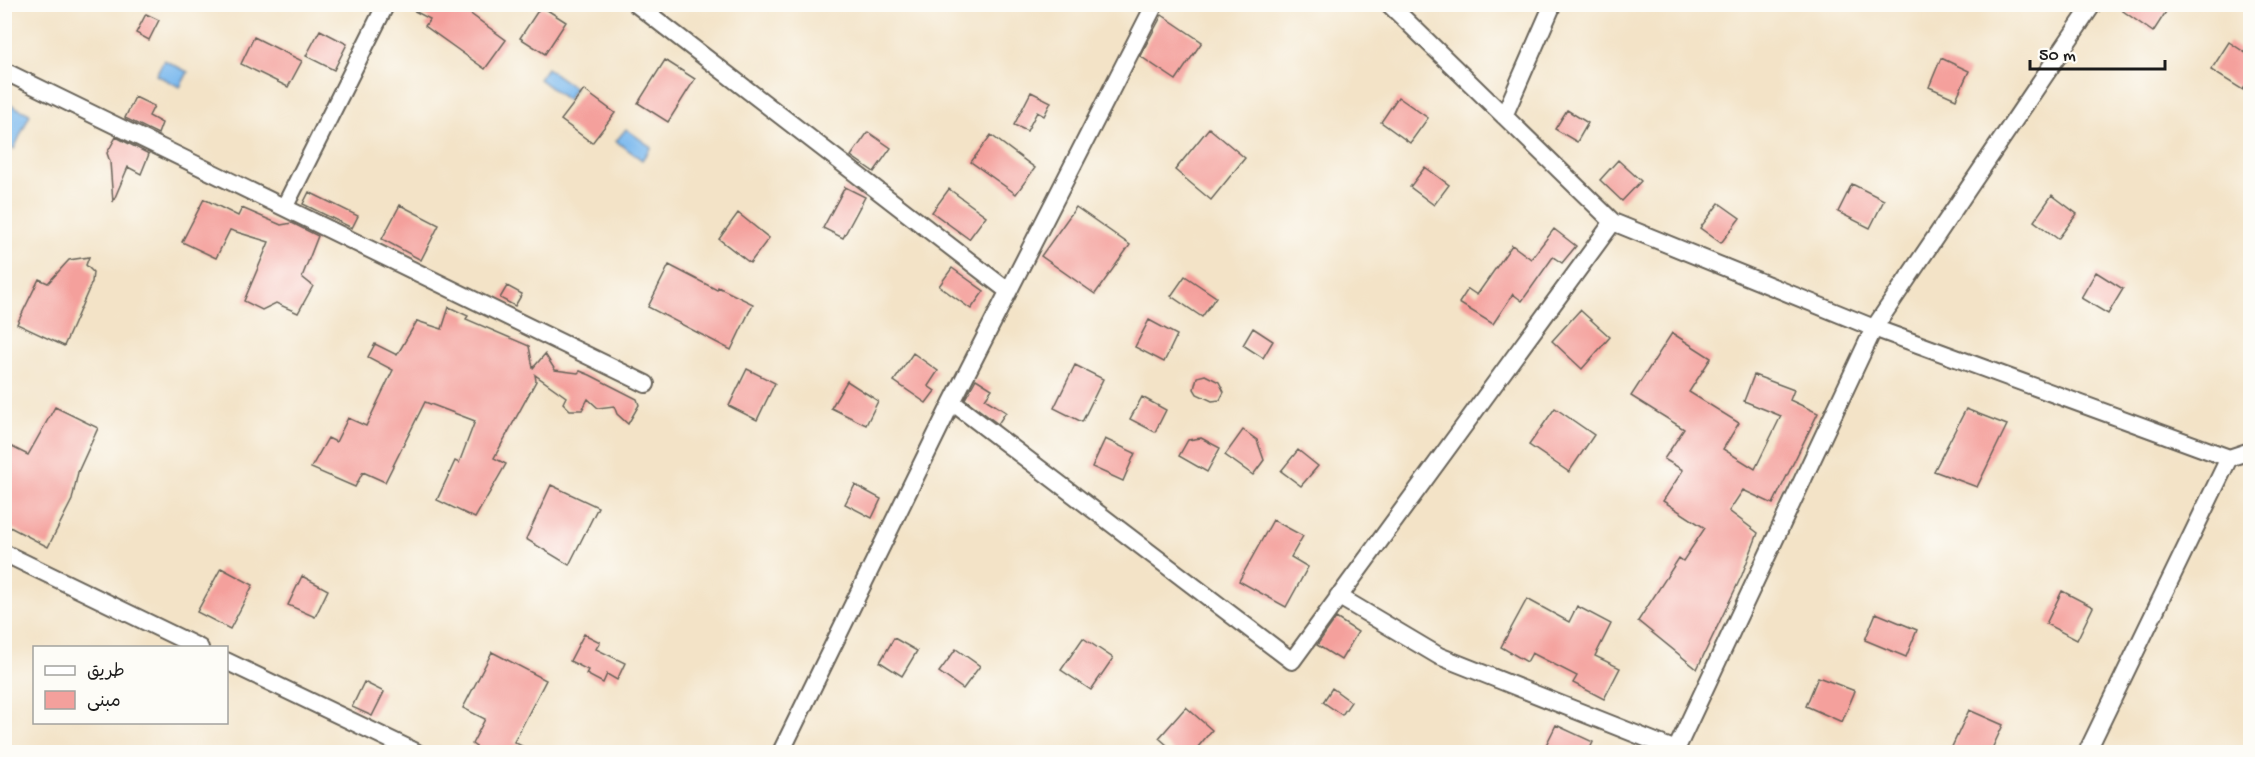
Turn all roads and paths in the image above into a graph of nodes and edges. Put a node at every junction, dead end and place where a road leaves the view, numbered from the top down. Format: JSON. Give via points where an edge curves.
{"nodes":[{"id":1,"x":386,"y":4,"type":"edge"},
{"id":2,"x":636,"y":4,"type":"edge"},
{"id":3,"x":1155,"y":4,"type":"edge"},
{"id":4,"x":1389,"y":4,"type":"edge"},
{"id":5,"x":1553,"y":4,"type":"edge"},
{"id":6,"x":2093,"y":4,"type":"edge"},
{"id":7,"x":4,"y":71,"type":"edge"},
{"id":8,"x":1504,"y":116,"type":"junction"},
{"id":9,"x":285,"y":206,"type":"junction"},
{"id":10,"x":1612,"y":222,"type":"junction"},
{"id":11,"x":1008,"y":291,"type":"junction"},
{"id":12,"x":1874,"y":328,"type":"junction"},
{"id":13,"x":646,"y":384,"type":"dead end"},
{"id":14,"x":952,"y":402,"type":"junction"},
{"id":15,"x":2250,"y":451,"type":"edge"},
{"id":16,"x":2229,"y":458,"type":"junction"},
{"id":17,"x":4,"y":553,"type":"edge"},
{"id":18,"x":1338,"y":596,"type":"junction"},
{"id":19,"x":196,"y":646,"type":"edge"},
{"id":20,"x":228,"y":662,"type":"edge"},
{"id":21,"x":1675,"y":751,"type":"edge"},
{"id":22,"x":416,"y":753,"type":"edge"},
{"id":23,"x":781,"y":753,"type":"edge"},
{"id":24,"x":2087,"y":753,"type":"edge"}],
"edges":[{"from":1,"to":9,"type":"street"},
{"from":2,"to":11,"type":"street"},
{"from":3,"to":11,"type":"street"},
{"from":4,"to":8,"type":"street"},
{"from":5,"to":8,"type":"street"},
{"from":6,"to":12,"type":"street"},
{"from":7,"to":9,"type":"street"},
{"from":8,"to":10,"type":"street"},
{"from":9,"to":13,"type":"street"},
{"from":10,"to":12,"type":"street"},
{"from":10,"to":18,"type":"street"},
{"from":11,"to":14,"type":"street"},
{"from":12,"to":16,"type":"street"},
{"from":12,"to":21,"type":"street"},
{"from":14,"to":18,"type":"street","via":[[1292,662]]},
{"from":14,"to":23,"type":"street"},
{"from":15,"to":16,"type":"street"},
{"from":16,"to":24,"type":"street"},
{"from":17,"to":19,"type":"street"},
{"from":18,"to":21,"type":"street","via":[[1439,656]]},
{"from":20,"to":22,"type":"street"}]}
